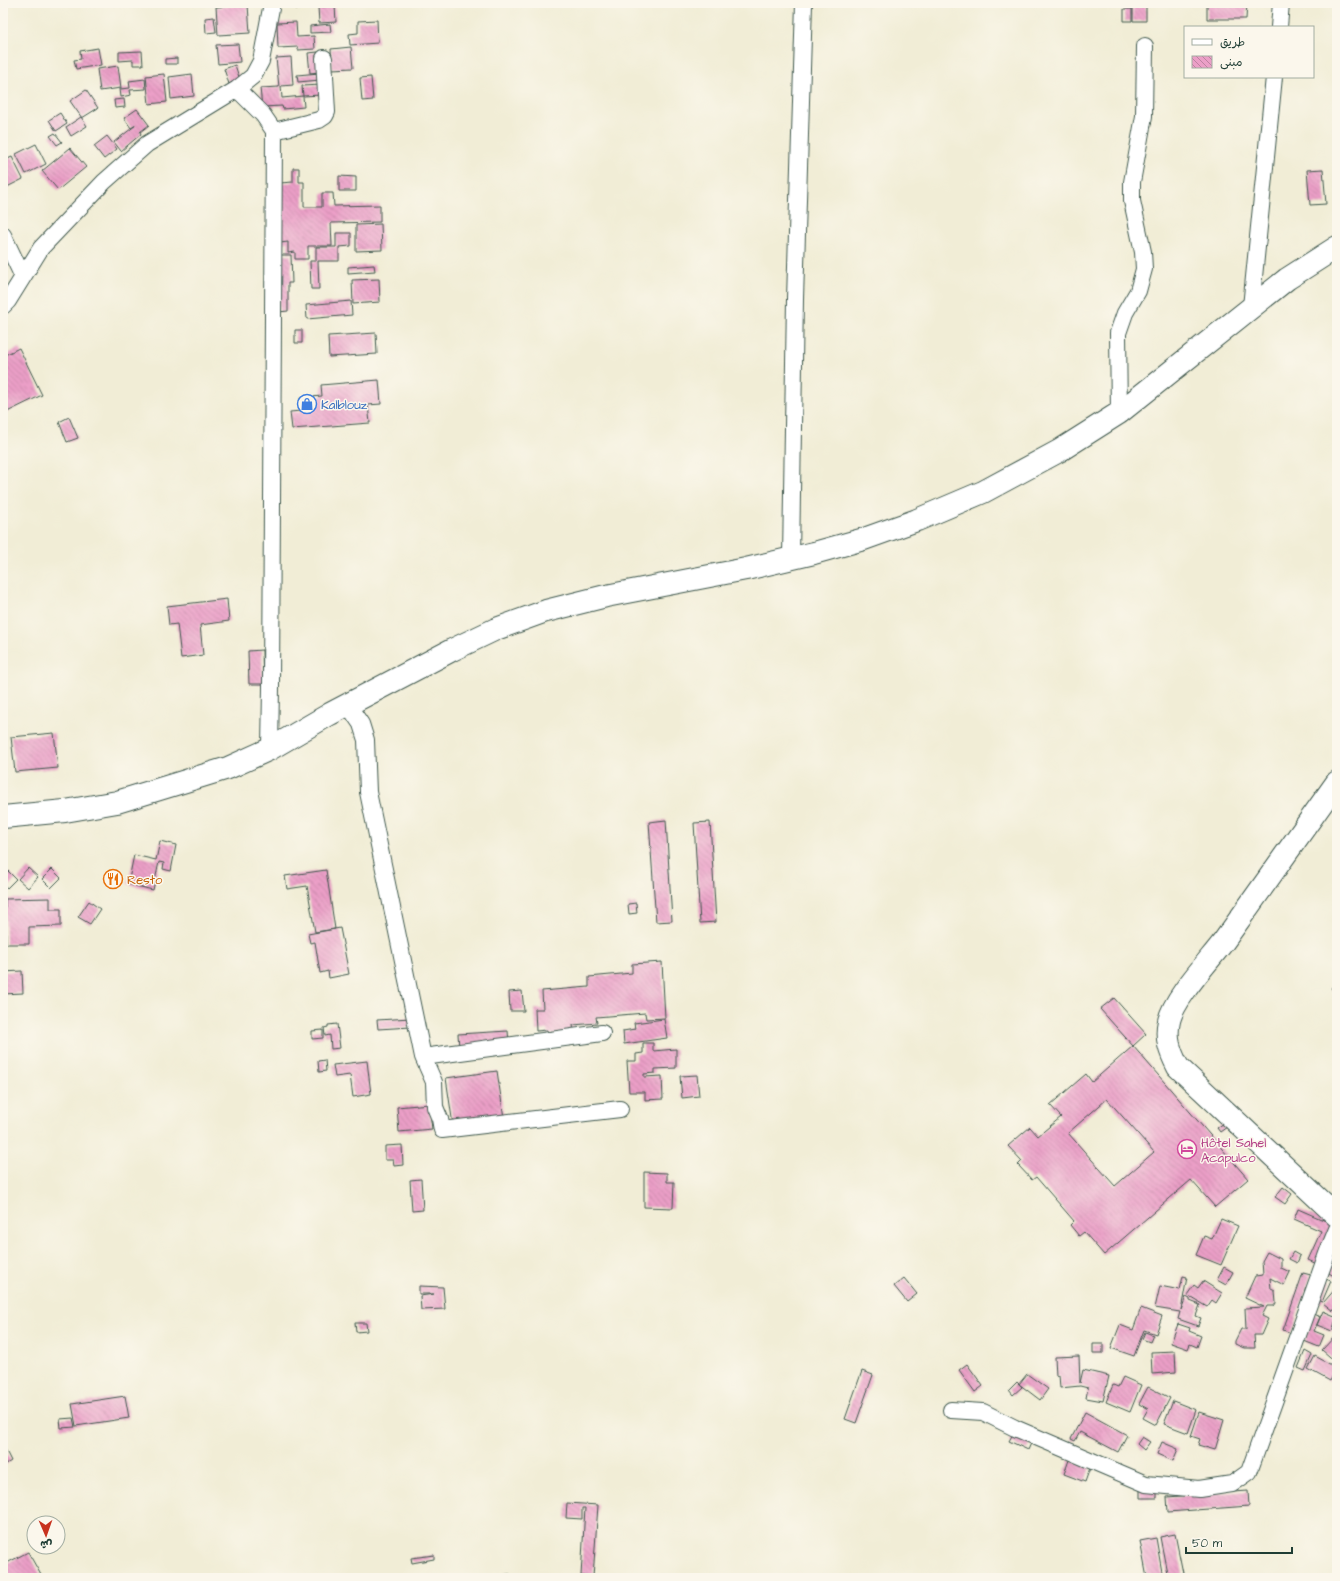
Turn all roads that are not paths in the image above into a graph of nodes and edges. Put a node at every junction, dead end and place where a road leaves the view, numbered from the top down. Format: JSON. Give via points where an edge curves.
{"nodes":[{"id":1,"x":272,"y":3,"type":"edge"},
{"id":2,"x":804,"y":3,"type":"edge"},
{"id":3,"x":1281,"y":3,"type":"edge"},
{"id":4,"x":1279,"y":26,"type":"edge"},
{"id":5,"x":1145,"y":46,"type":"dead end"},
{"id":6,"x":324,"y":58,"type":"dead end"},
{"id":7,"x":1274,"y":78,"type":"edge"},
{"id":8,"x":237,"y":89,"type":"junction"},
{"id":9,"x":274,"y":131,"type":"junction"},
{"id":10,"x":3,"y":236,"type":"edge"},
{"id":11,"x":1337,"y":247,"type":"edge"},
{"id":12,"x":23,"y":277,"type":"junction"},
{"id":13,"x":3,"y":306,"type":"edge"},
{"id":14,"x":1251,"y":307,"type":"junction"},
{"id":15,"x":1119,"y":413,"type":"junction"},
{"id":16,"x":791,"y":558,"type":"junction"},
{"id":17,"x":348,"y":705,"type":"junction"},
{"id":18,"x":270,"y":749,"type":"junction"},
{"id":19,"x":1337,"y":782,"type":"edge"},
{"id":20,"x":3,"y":817,"type":"edge"},
{"id":21,"x":602,"y":1033,"type":"dead end"},
{"id":22,"x":423,"y":1057,"type":"junction"},
{"id":23,"x":620,"y":1109,"type":"dead end"},
{"id":24,"x":1337,"y":1216,"type":"edge"},
{"id":25,"x":1337,"y":1229,"type":"edge"},
{"id":26,"x":951,"y":1410,"type":"dead end"}],
"edges":[{"from":1,"to":8,"type":"street","via":[[261,61],[253,76]]},
{"from":2,"to":16,"type":"street"},
{"from":3,"to":4,"type":"street"},
{"from":5,"to":15,"type":"street","via":[[1144,116],[1132,182],[1132,201],[1144,269],[1138,291],[1125,313],[1118,333]]},
{"from":6,"to":9,"type":"street","via":[[327,112],[325,116],[319,120]]},
{"from":7,"to":14,"type":"street"},
{"from":8,"to":9,"type":"street","via":[[263,114]]},
{"from":8,"to":12,"type":"street","via":[[147,144],[104,182],[41,248]]},
{"from":9,"to":18,"type":"street"},
{"from":10,"to":12,"type":"street"},
{"from":11,"to":14,"type":"main road","via":[[1287,279]]},
{"from":12,"to":13,"type":"street"},
{"from":14,"to":15,"type":"main road"},
{"from":15,"to":16,"type":"main road","via":[[1060,451],[983,492],[904,525],[857,541]]},
{"from":16,"to":17,"type":"main road","via":[[546,611],[496,629]]},
{"from":17,"to":18,"type":"main road"},
{"from":17,"to":22,"type":"street","via":[[361,724],[366,740],[368,792]]},
{"from":18,"to":20,"type":"main road","via":[[228,768],[117,802],[65,811]]},
{"from":19,"to":24,"type":"main road","via":[[1177,1003],[1169,1020],[1167,1032],[1172,1056],[1182,1072]]},
{"from":21,"to":22,"type":"street"},
{"from":22,"to":23,"type":"street","via":[[434,1082],[435,1107],[442,1130]]},
{"from":25,"to":26,"type":"street","via":[[1249,1472],[1232,1484],[1199,1489],[1146,1484],[982,1412]]}]}
